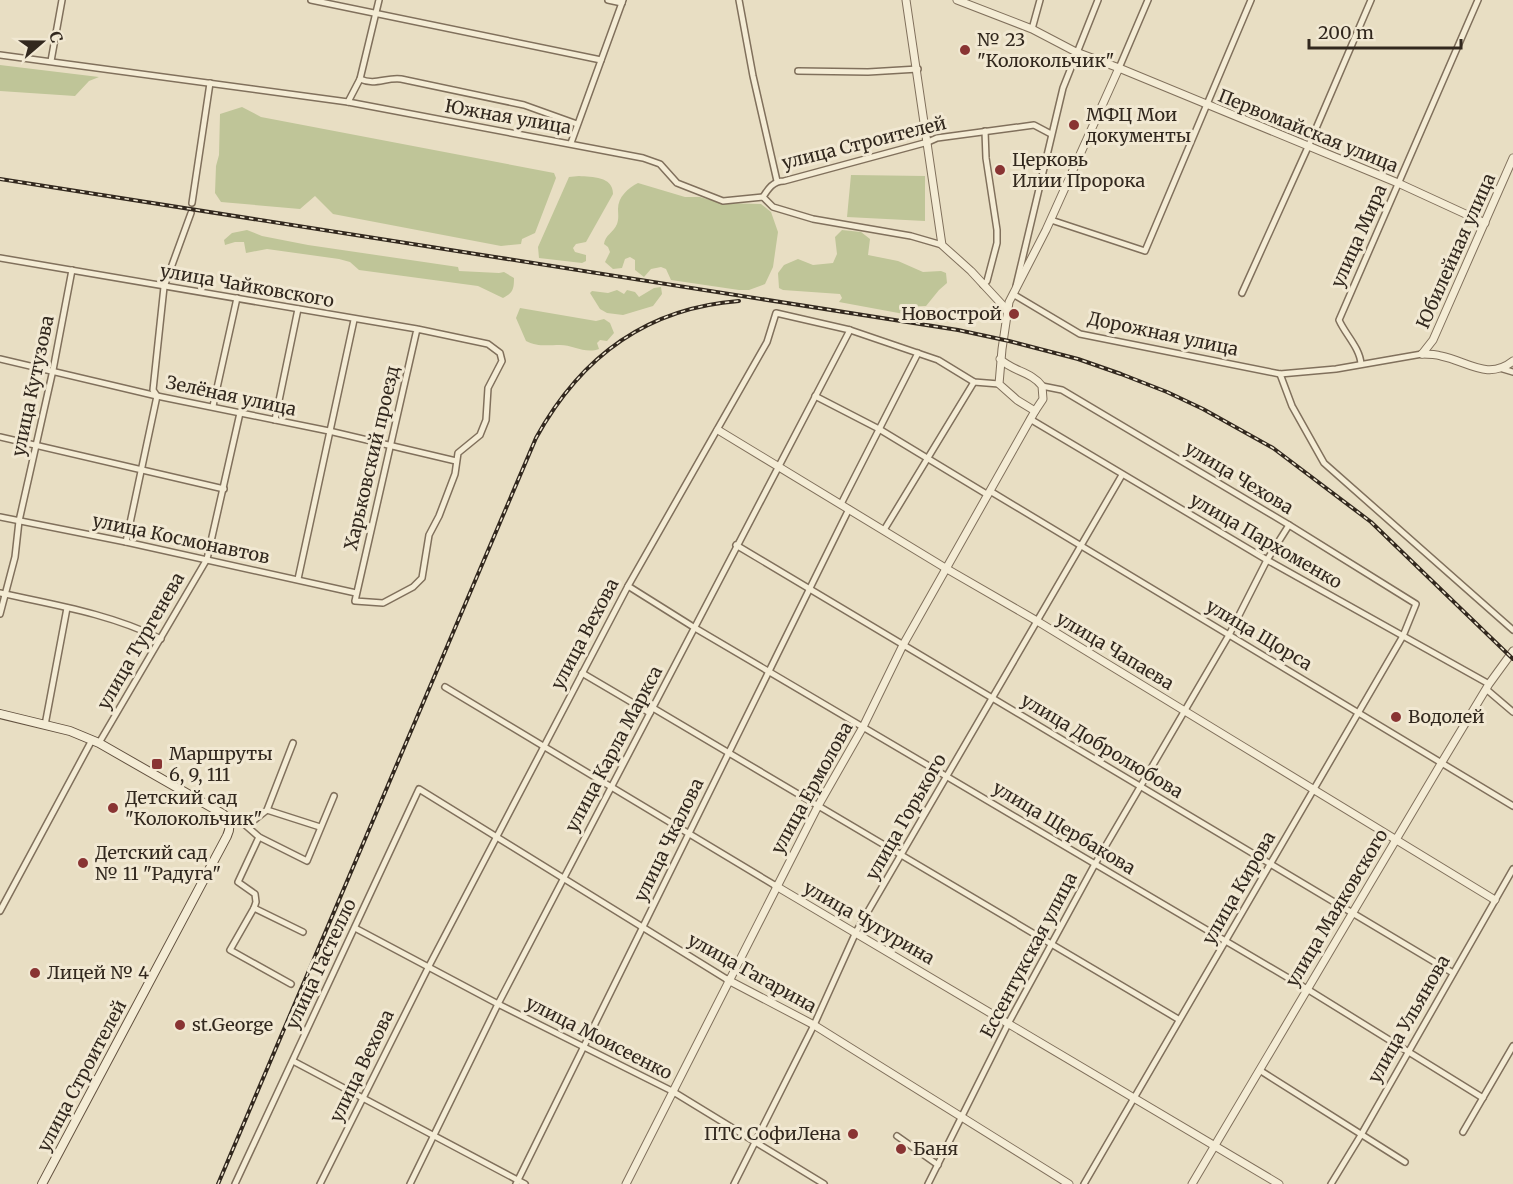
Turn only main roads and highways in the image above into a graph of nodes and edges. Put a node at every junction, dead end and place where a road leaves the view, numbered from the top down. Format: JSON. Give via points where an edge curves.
{"nodes":[{"id":1,"x":0,"y":714,"type":"edge"},
{"id":2,"x":42,"y":1184,"type":"edge"}],
"edges":[{"from":1,"to":2,"type":"main road","name":"улица Строителей","via":[[96,741],[223,814],[230,824]]}]}
